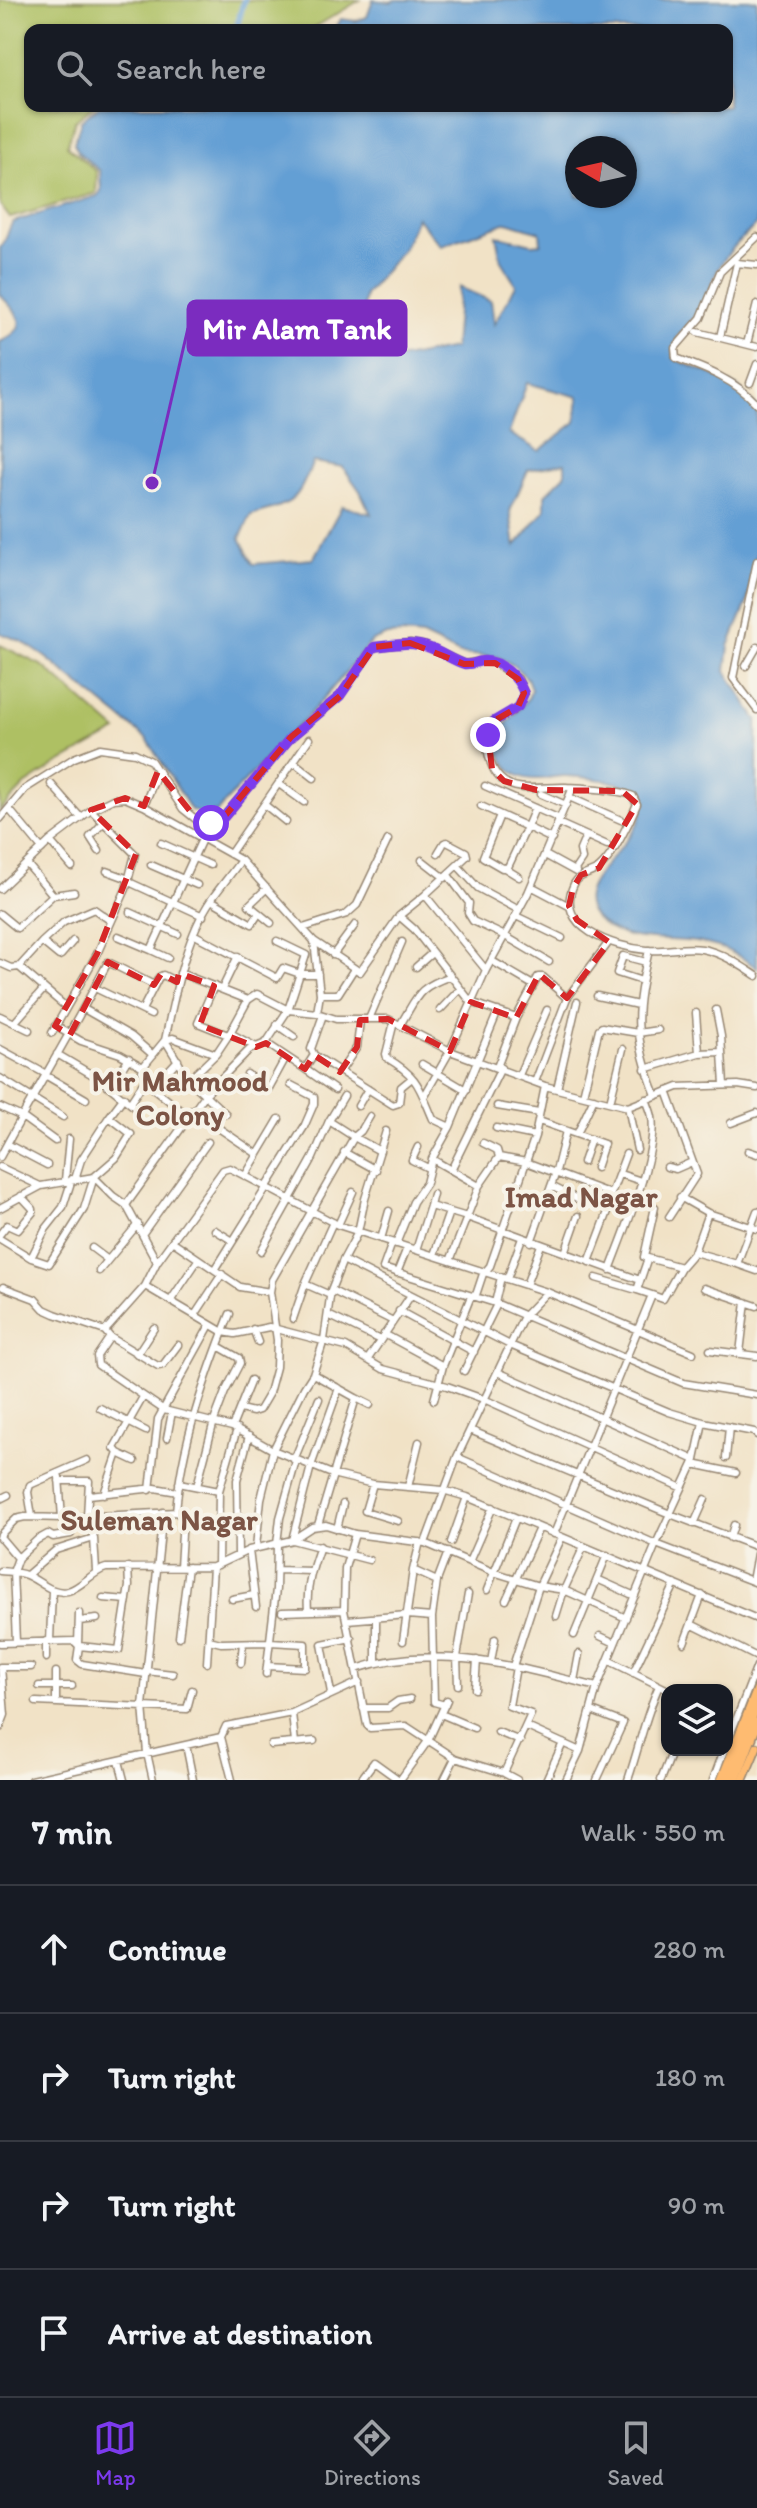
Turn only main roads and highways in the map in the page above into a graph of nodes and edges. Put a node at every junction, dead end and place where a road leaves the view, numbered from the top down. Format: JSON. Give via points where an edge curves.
{"nodes":[{"id":1,"x":757,"y":1689,"type":"edge"},
{"id":2,"x":757,"y":1703,"type":"edge"},
{"id":3,"x":757,"y":1723,"type":"edge"},
{"id":4,"x":757,"y":1747,"type":"edge"},
{"id":5,"x":721,"y":1780,"type":"edge"},
{"id":6,"x":727,"y":1780,"type":"edge"},
{"id":7,"x":735,"y":1780,"type":"edge"},
{"id":8,"x":743,"y":1780,"type":"edge"}],
"edges":[{"from":1,"to":5,"type":"main road"},
{"from":2,"to":6,"type":"highway"},
{"from":3,"to":7,"type":"highway"},
{"from":4,"to":8,"type":"main road"}]}
